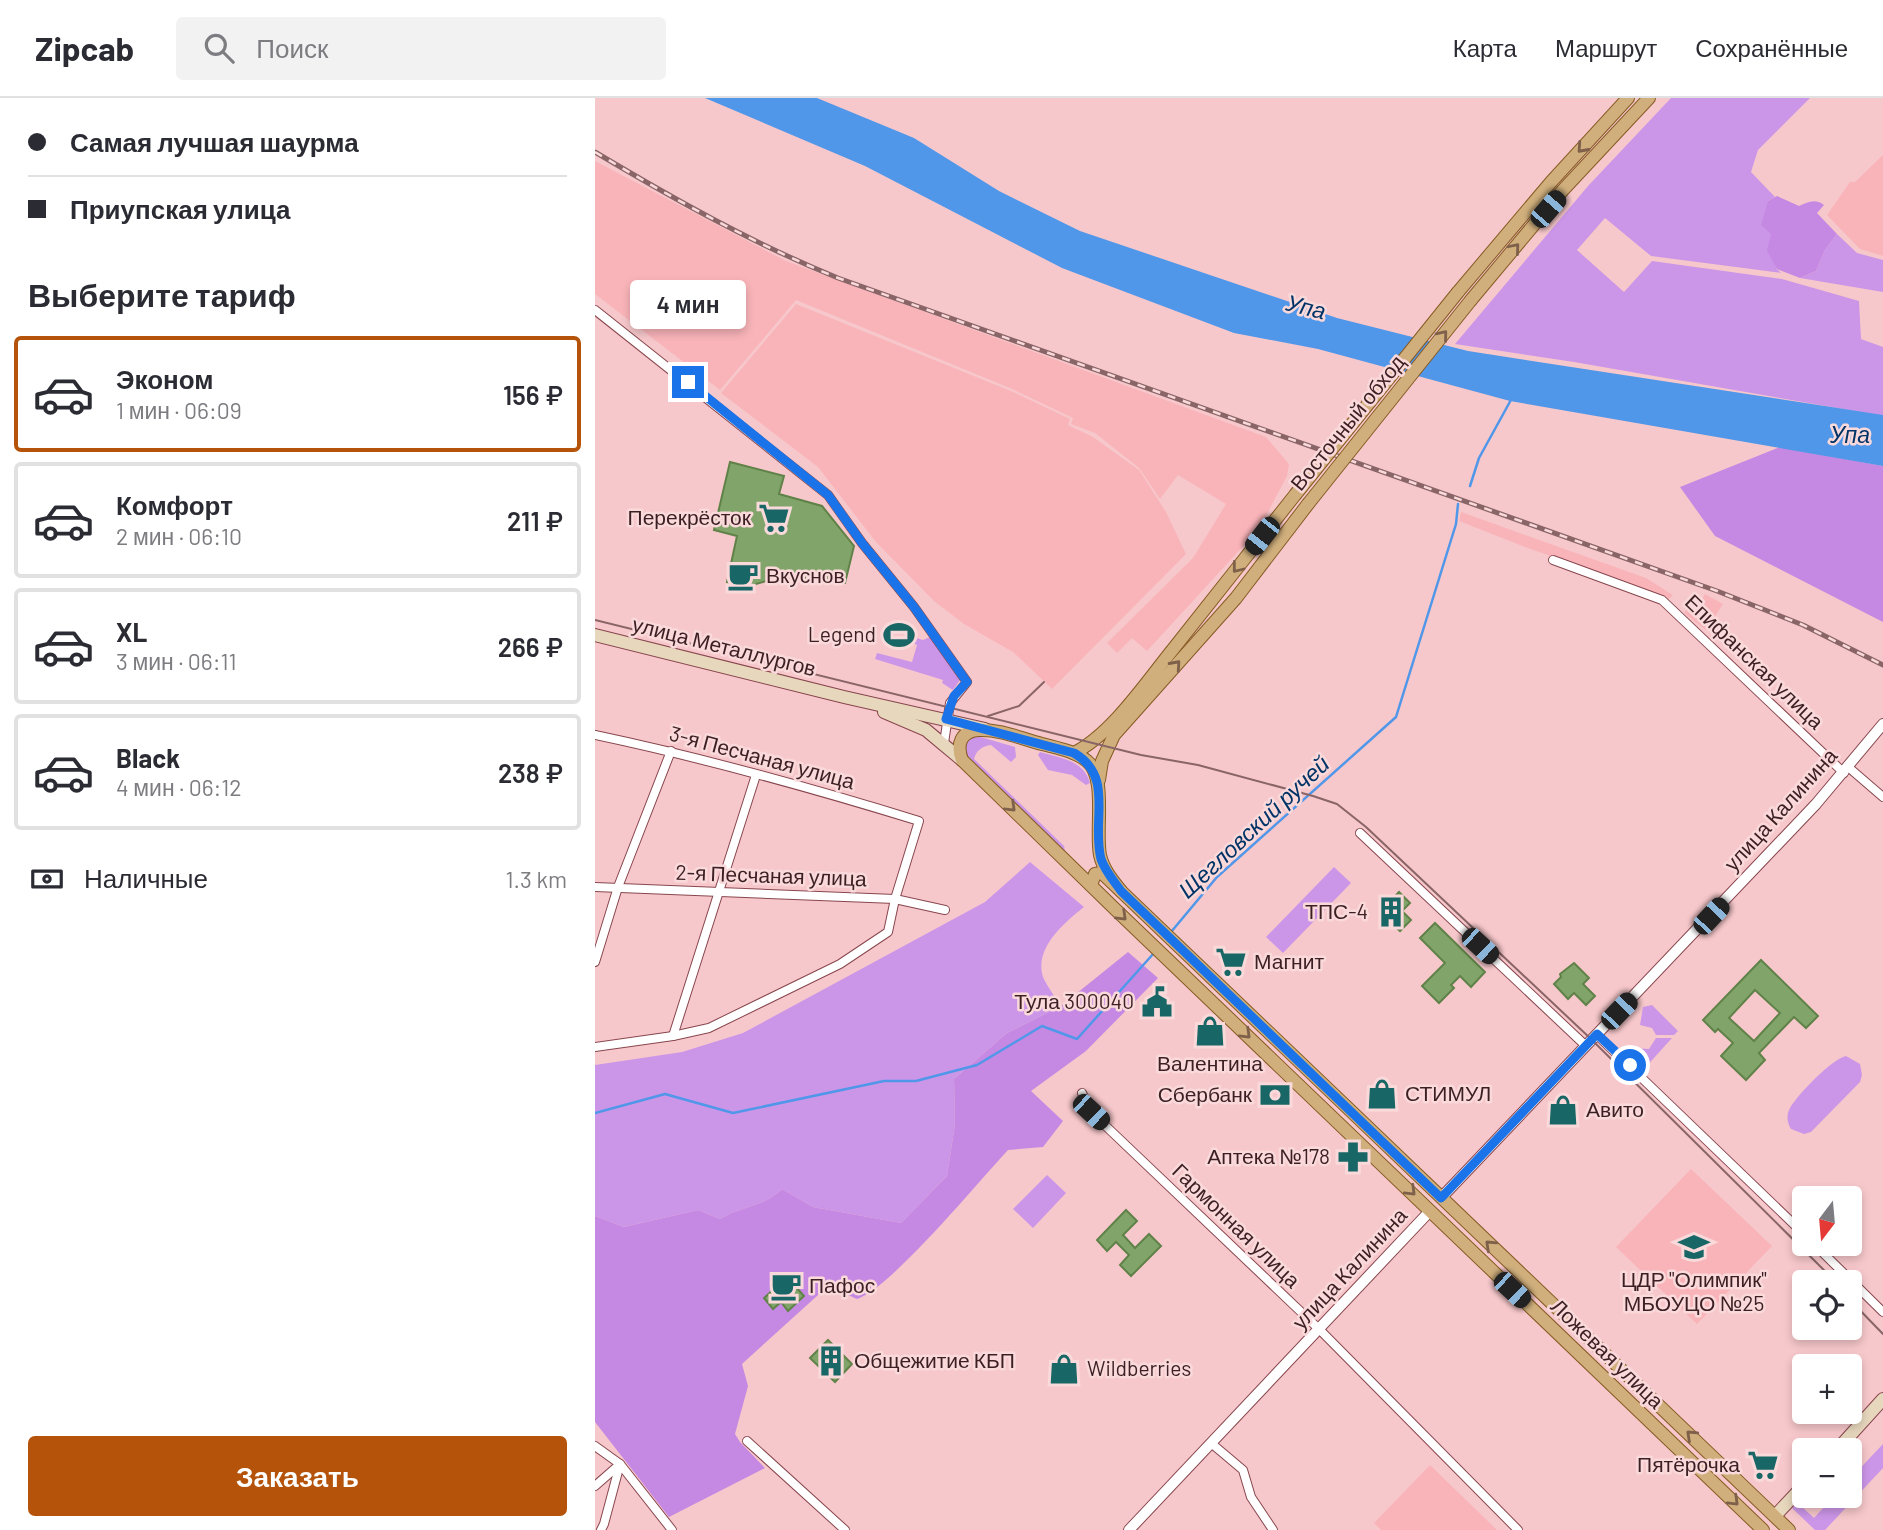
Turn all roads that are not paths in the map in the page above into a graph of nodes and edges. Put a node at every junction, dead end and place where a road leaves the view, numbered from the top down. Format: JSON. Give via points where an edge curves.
{"nodes":[{"id":1,"x":1628,"y":98,"type":"edge"},
{"id":2,"x":1649,"y":98,"type":"edge"},
{"id":3,"x":595,"y":310,"type":"edge"},
{"id":4,"x":1553,"y":560,"type":"dead end"},
{"id":5,"x":595,"y":635,"type":"edge"},
{"id":6,"x":844,"y":697,"type":"junction"},
{"id":7,"x":946,"y":719,"type":"junction"},
{"id":8,"x":1883,"y":724,"type":"edge"},
{"id":9,"x":989,"y":730,"type":"junction"},
{"id":10,"x":595,"y":735,"type":"edge"},
{"id":11,"x":944,"y":743,"type":"junction"},
{"id":12,"x":671,"y":751,"type":"junction"},
{"id":13,"x":1074,"y":753,"type":"junction"},
{"id":14,"x":962,"y":760,"type":"junction"},
{"id":15,"x":1845,"y":769,"type":"junction"},
{"id":16,"x":756,"y":775,"type":"junction"},
{"id":17,"x":1098,"y":784,"type":"junction"},
{"id":18,"x":1883,"y":797,"type":"edge"},
{"id":19,"x":1360,"y":834,"type":"dead end"},
{"id":20,"x":1091,"y":885,"type":"junction"},
{"id":21,"x":595,"y":887,"type":"edge"},
{"id":22,"x":618,"y":887,"type":"junction"},
{"id":23,"x":720,"y":890,"type":"junction"},
{"id":24,"x":1121,"y":891,"type":"junction"},
{"id":25,"x":895,"y":898,"type":"junction"},
{"id":26,"x":945,"y":910,"type":"dead end"},
{"id":27,"x":1192,"y":959,"type":"junction"},
{"id":28,"x":595,"y":962,"type":"edge"},
{"id":29,"x":1179,"y":970,"type":"junction"},
{"id":30,"x":1597,"y":1034,"type":"junction"},
{"id":31,"x":673,"y":1036,"type":"junction"},
{"id":32,"x":1586,"y":1045,"type":"junction"},
{"id":33,"x":595,"y":1047,"type":"edge"},
{"id":34,"x":1082,"y":1093,"type":"dead end"},
{"id":35,"x":1441,"y":1198,"type":"junction"},
{"id":36,"x":1430,"y":1211,"type":"junction"},
{"id":37,"x":1792,"y":1222,"type":"edge"},
{"id":38,"x":1826,"y":1256,"type":"edge"},
{"id":39,"x":1883,"y":1312,"type":"edge"},
{"id":40,"x":1320,"y":1331,"type":"junction"},
{"id":41,"x":1883,"y":1399,"type":"edge"},
{"id":42,"x":1848,"y":1438,"type":"edge"},
{"id":43,"x":747,"y":1441,"type":"dead end"},
{"id":44,"x":1212,"y":1443,"type":"junction"},
{"id":45,"x":595,"y":1446,"type":"edge"},
{"id":46,"x":620,"y":1465,"type":"junction"},
{"id":47,"x":595,"y":1486,"type":"edge"},
{"id":48,"x":1792,"y":1498,"type":"edge"},
{"id":49,"x":1775,"y":1516,"type":"junction"},
{"id":50,"x":601,"y":1530,"type":"edge"},
{"id":51,"x":672,"y":1530,"type":"edge"},
{"id":52,"x":845,"y":1530,"type":"edge"},
{"id":53,"x":1129,"y":1530,"type":"edge"},
{"id":54,"x":1273,"y":1530,"type":"edge"},
{"id":55,"x":1518,"y":1530,"type":"edge"},
{"id":56,"x":1763,"y":1530,"type":"edge"},
{"id":57,"x":1789,"y":1530,"type":"edge"}],
"edges":[{"from":1,"to":13,"type":"main road","name":"Восточный обход","one_way":true,"bridge":true,"via":[[1458,292],[1148,680],[1102,733]]},
{"from":17,"to":2,"type":"main road","name":"Восточный обход","one_way":true,"bridge":true,"via":[[1114,734],[1236,598],[1563,190]]},
{"from":3,"to":7,"type":"street","via":[[828,495],[967,682],[954,696]]},
{"from":4,"to":15,"type":"street","name":"Епифанская улица","via":[[1662,600]]},
{"from":5,"to":6,"type":"main road","name":"улица Металлургов"},
{"from":6,"to":7,"type":"main road","name":"улица Металлургов"},
{"from":6,"to":11,"type":"main road","name":"улица Металлургов","via":[[911,723]]},
{"from":7,"to":9,"type":"main road","name":"улица Металлургов"},
{"from":7,"to":11,"type":"street"},
{"from":8,"to":15,"type":"street","name":"улица Калинина"},
{"from":9,"to":13,"type":"main road"},
{"from":9,"to":14,"type":"main road","via":[[964,734],[959,745]]},
{"from":10,"to":12,"type":"street","name":"3-я Песчаная улица"},
{"from":11,"to":14,"type":"main road","name":"улица Металлургов"},
{"from":12,"to":16,"type":"street","name":"3-я Песчаная улица"},
{"from":12,"to":22,"type":"street"},
{"from":13,"to":17,"type":"main road","via":[[1088,761]]},
{"from":14,"to":20,"type":"main road","name":"Ложевая улица","one_way":true},
{"from":15,"to":18,"type":"street","name":"Епифанская улица"},
{"from":15,"to":30,"type":"street","name":"улица Калинина"},
{"from":16,"to":23,"type":"street"},
{"from":16,"to":25,"type":"street","name":"3-я Песчаная улица","via":[[919,821]]},
{"from":17,"to":24,"type":"main road","name":"Ложевая улица","via":[[1101,857]]},
{"from":19,"to":32,"type":"street"},
{"from":20,"to":24,"type":"main road","name":"Ложевая улица","via":[[1098,872]]},
{"from":20,"to":29,"type":"main road","name":"Ложевая улица","one_way":true},
{"from":21,"to":22,"type":"street","name":"2-я Песчаная улица"},
{"from":22,"to":23,"type":"street","name":"2-я Песчаная улица"},
{"from":22,"to":28,"type":"street"},
{"from":23,"to":25,"type":"street","name":"2-я Песчаная улица"},
{"from":23,"to":31,"type":"street"},
{"from":24,"to":27,"type":"main road","name":"Ложевая улица"},
{"from":25,"to":26,"type":"street","name":"2-я Песчаная улица"},
{"from":25,"to":31,"type":"street","via":[[888,932],[840,964],[709,1028]]},
{"from":27,"to":29,"type":"main road","via":[[1189,969]]},
{"from":27,"to":35,"type":"main road","name":"Ложевая улица"},
{"from":29,"to":36,"type":"main road","name":"Ложевая улица","one_way":true},
{"from":30,"to":32,"type":"street","name":"улица Калинина"},
{"from":30,"to":37,"type":"street"},
{"from":31,"to":33,"type":"street"},
{"from":32,"to":35,"type":"street","name":"улица Калинина"},
{"from":34,"to":40,"type":"street","name":"Гармонная улица","via":[[1091,1112]]},
{"from":35,"to":36,"type":"main road","name":"улица Калинина"},
{"from":49,"to":35,"type":"main road","name":"Ложевая улица","one_way":true},
{"from":36,"to":40,"type":"street","name":"улица Калинина"},
{"from":36,"to":56,"type":"main road","name":"Ложевая улица","one_way":true},
{"from":38,"to":39,"type":"street"},
{"from":40,"to":44,"type":"street","name":"улица Калинина"},
{"from":40,"to":55,"type":"street","name":"Гармонная улица"},
{"from":41,"to":42,"type":"main road"},
{"from":43,"to":52,"type":"street"},
{"from":44,"to":53,"type":"street","name":"улица Калинина"},
{"from":44,"to":54,"type":"street","via":[[1243,1471],[1251,1497]]},
{"from":45,"to":46,"type":"street"},
{"from":46,"to":47,"type":"street"},
{"from":46,"to":50,"type":"street"},
{"from":46,"to":51,"type":"street"},
{"from":48,"to":49,"type":"main road"},
{"from":49,"to":56,"type":"main road"},
{"from":49,"to":57,"type":"main road","name":"Ложевая улица"}]}
